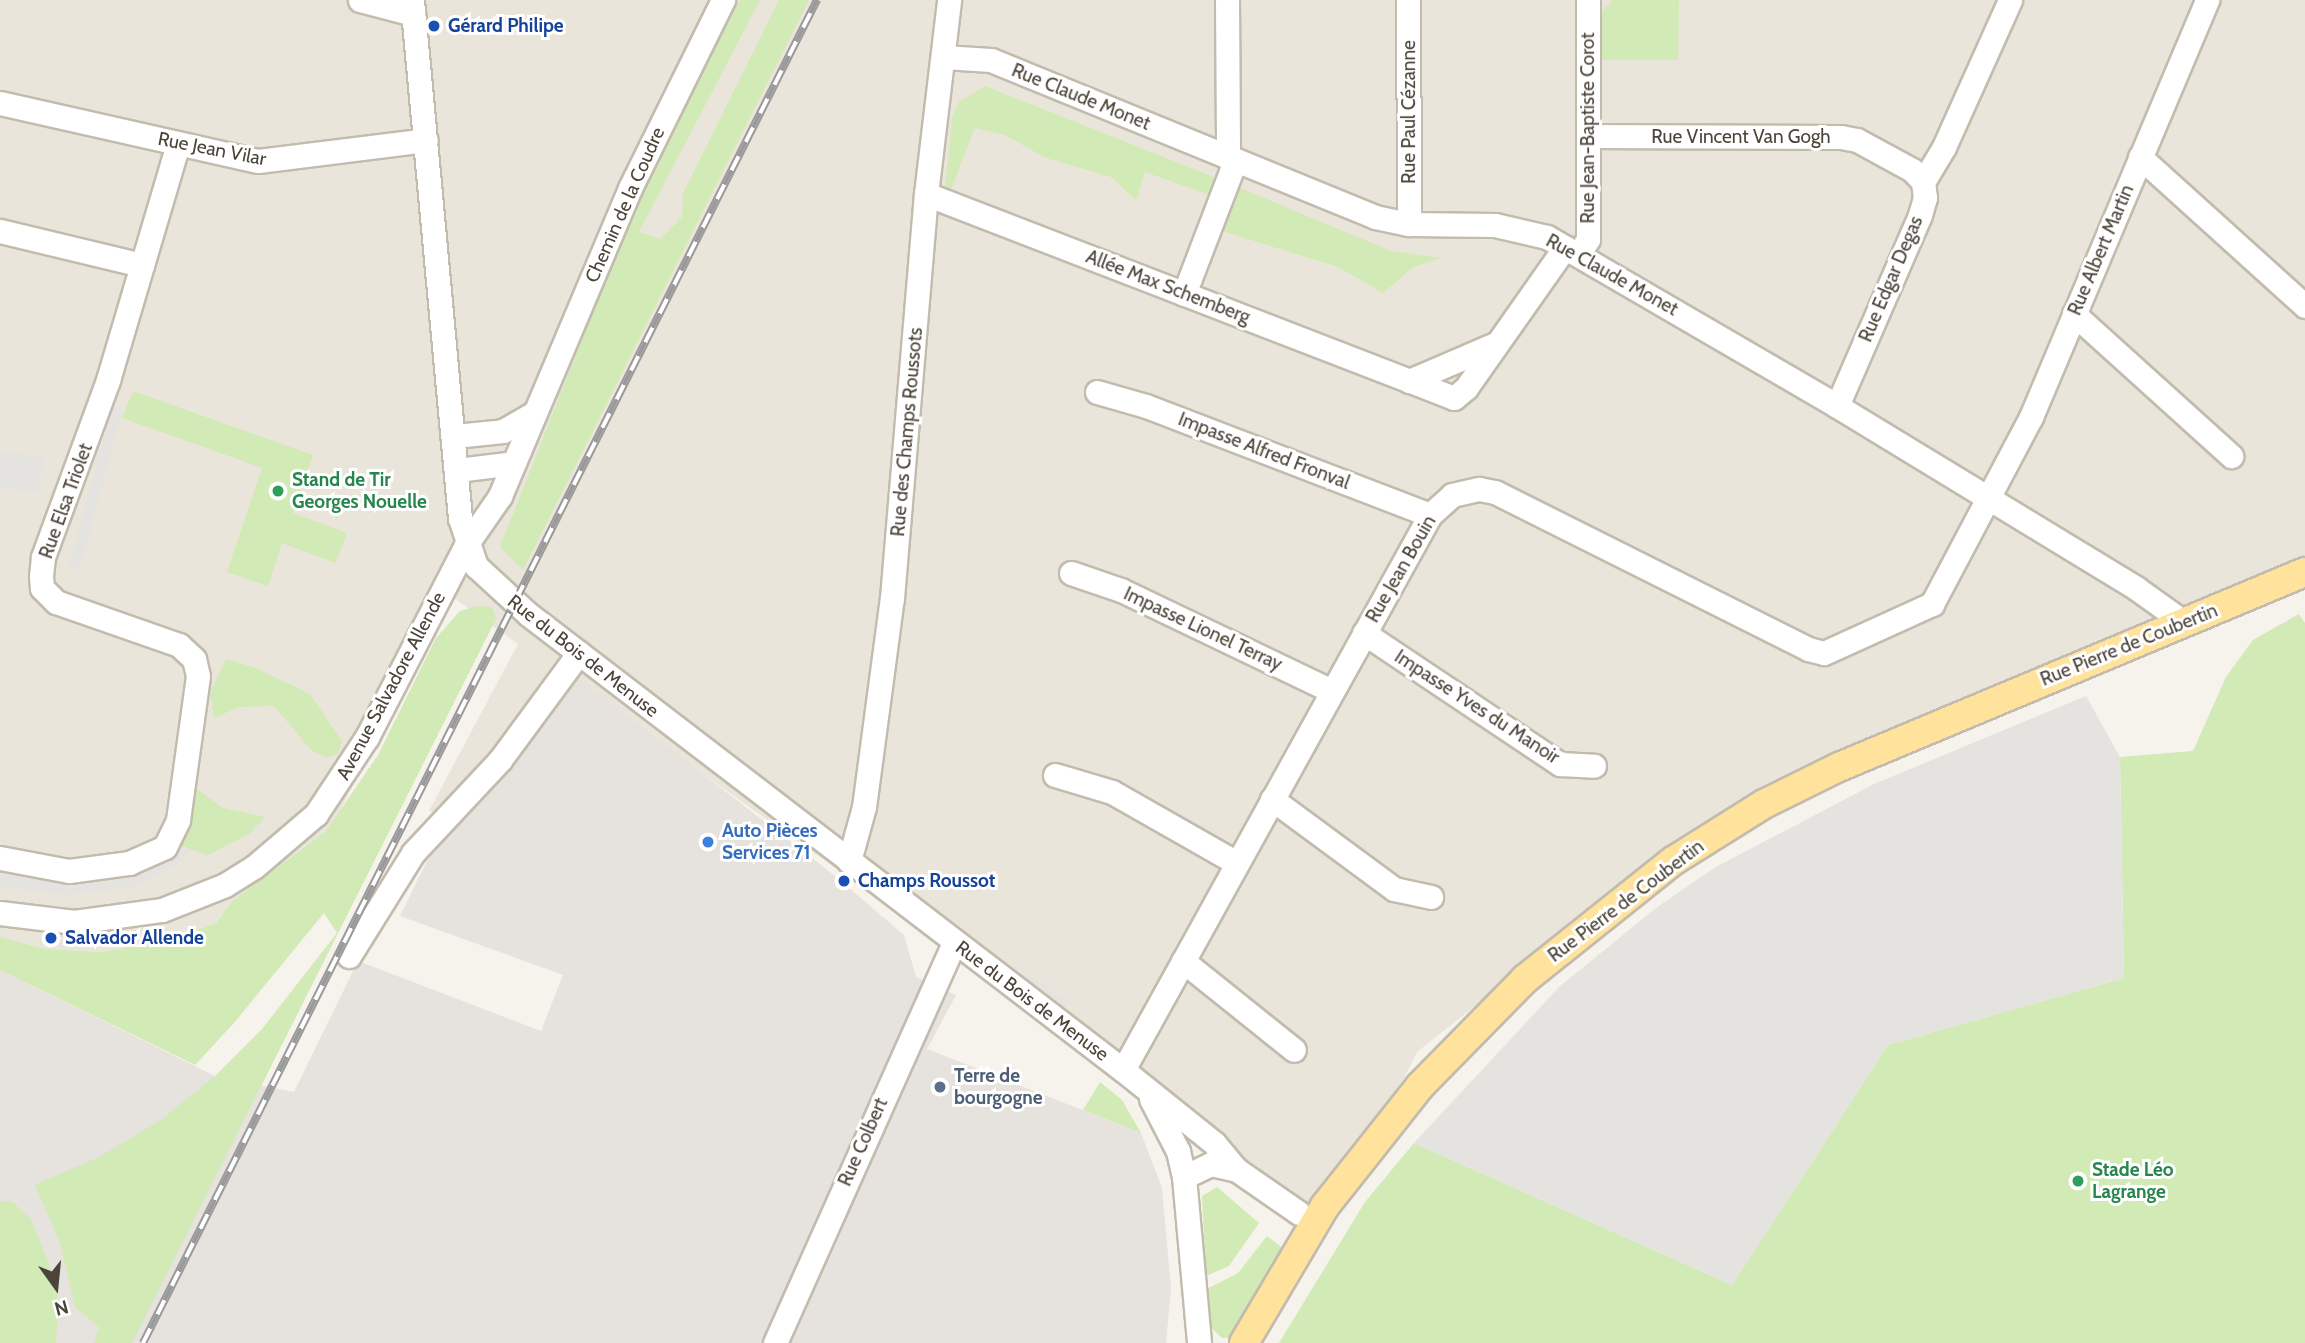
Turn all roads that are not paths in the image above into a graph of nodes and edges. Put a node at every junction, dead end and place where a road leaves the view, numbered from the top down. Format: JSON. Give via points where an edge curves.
{"nodes":[{"id":1,"x":360,"y":0,"type":"edge"},
{"id":2,"x":723,"y":0,"type":"edge"},
{"id":3,"x":949,"y":0,"type":"edge"},
{"id":4,"x":1227,"y":0,"type":"edge"},
{"id":5,"x":1408,"y":0,"type":"edge"},
{"id":6,"x":1588,"y":0,"type":"edge"},
{"id":7,"x":2010,"y":0,"type":"edge"},
{"id":8,"x":2207,"y":0,"type":"edge"},
{"id":9,"x":413,"y":7,"type":"edge"},
{"id":10,"x":943,"y":57,"type":"junction"},
{"id":11,"x":0,"y":103,"type":"edge"},
{"id":12,"x":1588,"y":136,"type":"junction"},
{"id":13,"x":426,"y":140,"type":"junction"},
{"id":14,"x":178,"y":143,"type":"junction"},
{"id":15,"x":2140,"y":157,"type":"junction"},
{"id":16,"x":1231,"y":159,"type":"junction"},
{"id":17,"x":1923,"y":182,"type":"junction"},
{"id":18,"x":926,"y":194,"type":"junction"},
{"id":19,"x":1409,"y":224,"type":"junction"},
{"id":20,"x":0,"y":231,"type":"edge"},
{"id":21,"x":1572,"y":250,"type":"junction"},
{"id":22,"x":142,"y":264,"type":"junction"},
{"id":23,"x":1184,"y":294,"type":"junction"},
{"id":24,"x":2305,"y":306,"type":"edge"},
{"id":25,"x":2074,"y":314,"type":"junction"},
{"id":26,"x":1493,"y":345,"type":"junction"},
{"id":27,"x":1409,"y":381,"type":"junction"},
{"id":28,"x":1097,"y":393,"type":"dead end"},
{"id":29,"x":1837,"y":406,"type":"junction"},
{"id":30,"x":534,"y":413,"type":"junction"},
{"id":31,"x":455,"y":436,"type":"junction"},
{"id":32,"x":2231,"y":457,"type":"dead end"},
{"id":33,"x":513,"y":463,"type":"junction"},
{"id":34,"x":457,"y":470,"type":"junction"},
{"id":35,"x":1987,"y":498,"type":"junction"},
{"id":36,"x":1430,"y":515,"type":"junction"},
{"id":37,"x":466,"y":545,"type":"junction"},
{"id":38,"x":2305,"y":572,"type":"edge"},
{"id":39,"x":1071,"y":573,"type":"dead end"},
{"id":40,"x":2185,"y":623,"type":"junction"},
{"id":41,"x":1364,"y":633,"type":"junction"},
{"id":42,"x":579,"y":653,"type":"junction"},
{"id":43,"x":1332,"y":691,"type":"junction"},
{"id":44,"x":1594,"y":766,"type":"dead end"},
{"id":45,"x":1055,"y":775,"type":"dead end"},
{"id":46,"x":1272,"y":799,"type":"junction"},
{"id":47,"x":0,"y":858,"type":"edge"},
{"id":48,"x":849,"y":861,"type":"junction"},
{"id":49,"x":1237,"y":863,"type":"junction"},
{"id":50,"x":1431,"y":897,"type":"dead end"},
{"id":51,"x":0,"y":913,"type":"edge"},
{"id":52,"x":954,"y":942,"type":"junction"},
{"id":53,"x":349,"y":956,"type":"dead end"},
{"id":54,"x":1183,"y":961,"type":"junction"},
{"id":55,"x":1294,"y":1050,"type":"dead end"},
{"id":56,"x":1123,"y":1070,"type":"junction"},
{"id":57,"x":1147,"y":1089,"type":"junction"},
{"id":58,"x":1237,"y":1170,"type":"junction"},
{"id":59,"x":1184,"y":1177,"type":"junction"},
{"id":60,"x":1312,"y":1210,"type":"junction"},
{"id":61,"x":775,"y":1343,"type":"edge"},
{"id":62,"x":1199,"y":1343,"type":"edge"},
{"id":63,"x":1244,"y":1343,"type":"edge"}],
"edges":[{"from":1,"to":9,"type":"street"},
{"from":2,"to":30,"type":"street","name":"Chemin de la Coudre","via":[[630,188]]},
{"from":3,"to":10,"type":"street","name":"Rue des Champs Roussots"},
{"from":4,"to":16,"type":"street"},
{"from":5,"to":19,"type":"street","name":"Rue Paul Cézanne"},
{"from":6,"to":12,"type":"street","name":"Rue Jean-Baptiste Corot"},
{"from":7,"to":17,"type":"street","name":"Rue Edgar Degas","via":[[1944,147]]},
{"from":8,"to":15,"type":"street","name":"Rue Albert Martin"},
{"from":9,"to":13,"type":"street","name":"Rue du Bois de Menuse"},
{"from":10,"to":16,"type":"street","name":"Rue Claude Monet","via":[[991,60]]},
{"from":10,"to":18,"type":"street","name":"Rue des Champs Roussots"},
{"from":11,"to":14,"type":"street","name":"Rue Jean Vilar"},
{"from":12,"to":17,"type":"street","name":"Rue Vincent Van Gogh","via":[[1841,137],[1857,140],[1912,170]]},
{"from":12,"to":21,"type":"street","name":"Rue Jean-Baptiste Corot","via":[[1588,239]]},
{"from":13,"to":14,"type":"street","name":"Rue Jean Vilar","via":[[277,162]]},
{"from":13,"to":31,"type":"street","name":"Rue du Bois de Menuse"},
{"from":14,"to":22,"type":"street","name":"Rue Elsa Triolet"},
{"from":15,"to":24,"type":"street"},
{"from":15,"to":25,"type":"street","name":"Rue Albert Martin"},
{"from":16,"to":19,"type":"street","name":"Rue Claude Monet","via":[[1374,216]]},
{"from":16,"to":23,"type":"street"},
{"from":17,"to":29,"type":"street","name":"Rue Edgar Degas","via":[[1920,215]]},
{"from":18,"to":23,"type":"street","name":"Allée Max Schemberg"},
{"from":18,"to":48,"type":"street","name":"Rue des Champs Roussots","via":[[892,598],[864,807]]},
{"from":19,"to":21,"type":"street","name":"Rue Claude Monet","via":[[1495,225],[1547,237]]},
{"from":20,"to":22,"type":"street"},
{"from":21,"to":26,"type":"street","name":"Allée Max Schemberg"},
{"from":21,"to":29,"type":"street","name":"Rue Claude Monet"},
{"from":22,"to":47,"type":"street","name":"Rue Elsa Triolet","via":[[108,380],[43,557],[41,576],[42,588],[57,602],[179,645],[194,659],[198,676],[177,820],[165,847],[129,863],[69,871]]},
{"from":23,"to":27,"type":"street","name":"Allée Max Schemberg"},
{"from":25,"to":32,"type":"street"},
{"from":25,"to":35,"type":"street","name":"Rue Albert Martin","via":[[2031,417]]},
{"from":26,"to":27,"type":"street"},
{"from":26,"to":27,"type":"street","name":"Allée Max Schemberg","via":[[1466,388],[1454,398]]},
{"from":28,"to":36,"type":"street","name":"Impasse Alfred Fronval","via":[[1146,406]]},
{"from":29,"to":35,"type":"street","name":"Rue Claude Monet"},
{"from":30,"to":31,"type":"street","via":[[503,430]]},
{"from":30,"to":33,"type":"street","name":"Chemin de la Coudre"},
{"from":31,"to":34,"type":"street","name":"Rue du Bois de Menuse"},
{"from":33,"to":34,"type":"street"},
{"from":33,"to":37,"type":"street","name":"Avenue Salvadore Allende","via":[[500,496]]},
{"from":34,"to":37,"type":"street","name":"Rue du Bois de Menuse"},
{"from":35,"to":36,"type":"street","name":"Rue Jean Bouin","via":[[1932,604],[1824,653],[1495,492],[1479,489],[1452,495]]},
{"from":35,"to":40,"type":"street","name":"Rue Claude Monet"},
{"from":36,"to":41,"type":"street","name":"Rue Jean Bouin"},
{"from":37,"to":42,"type":"street","name":"Rue du Bois de Menuse","via":[[490,582]]},
{"from":37,"to":51,"type":"street","name":"Avenue Salvadore Allende","via":[[343,778],[290,840],[225,885],[162,910],[74,922]]},
{"from":38,"to":40,"type":"main road","name":"Rue Pierre de Coubertin"},
{"from":39,"to":43,"type":"street","name":"Impasse Lionel Terray","via":[[1121,590]]},
{"from":40,"to":60,"type":"main road","name":"Rue Pierre de Coubertin","via":[[1839,767],[1764,804],[1673,861],[1566,942],[1471,1030]]},
{"from":41,"to":43,"type":"street","name":"Rue Jean Bouin"},
{"from":41,"to":44,"type":"street","name":"Impasse Yves du Manoir","via":[[1560,764]]},
{"from":42,"to":48,"type":"street","name":"Rue du Bois de Menuse"},
{"from":42,"to":53,"type":"street","via":[[500,760],[413,853]]},
{"from":43,"to":46,"type":"street","name":"Rue Jean Bouin"},
{"from":45,"to":49,"type":"street","via":[[1112,792]]},
{"from":46,"to":49,"type":"street","name":"Rue Jean Bouin"},
{"from":46,"to":50,"type":"street","via":[[1394,889]]},
{"from":48,"to":52,"type":"street","name":"Rue du Bois de Menuse"},
{"from":49,"to":54,"type":"street","name":"Rue Jean Bouin"},
{"from":52,"to":56,"type":"street","name":"Rue du Bois de Menuse"},
{"from":52,"to":61,"type":"street","name":"Rue Colbert"},
{"from":54,"to":55,"type":"street"},
{"from":54,"to":56,"type":"street","name":"Rue Jean Bouin"},
{"from":56,"to":57,"type":"street","name":"Rue du Bois de Menuse"},
{"from":57,"to":58,"type":"street","name":"Rue du Bois de Menuse","via":[[1214,1143]]},
{"from":57,"to":59,"type":"street","name":"Rue du Bois de Menuse","via":[[1178,1152]]},
{"from":58,"to":59,"type":"street","via":[[1212,1164]]},
{"from":58,"to":60,"type":"street","name":"Rue du Bois de Menuse"},
{"from":59,"to":62,"type":"street","name":"Rue du Bois de Menuse"},
{"from":60,"to":63,"type":"main road","name":"Rue Pierre de Coubertin","via":[[1297,1254]]}]}
